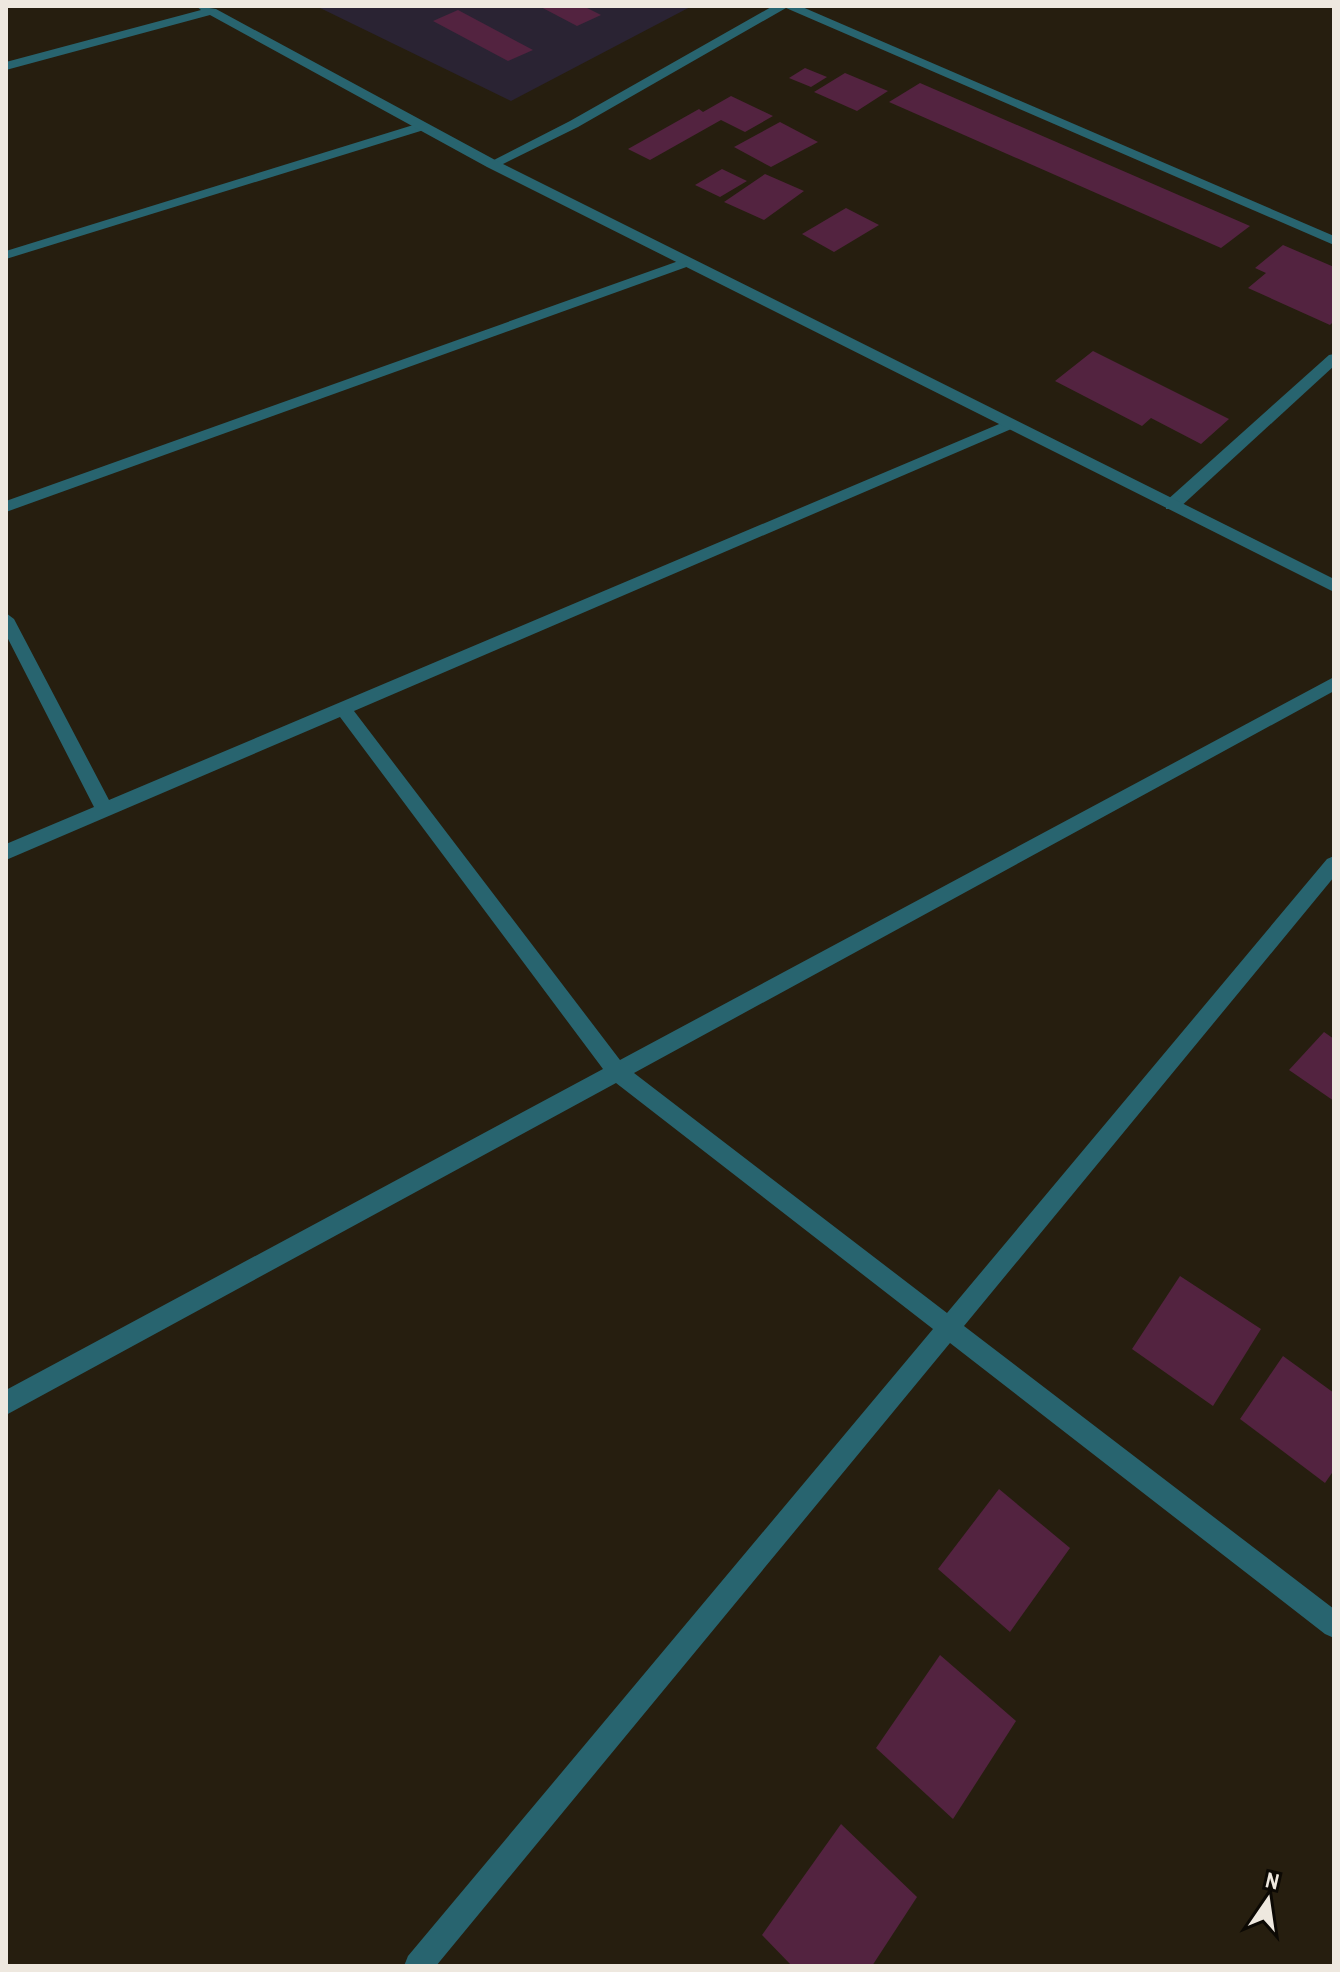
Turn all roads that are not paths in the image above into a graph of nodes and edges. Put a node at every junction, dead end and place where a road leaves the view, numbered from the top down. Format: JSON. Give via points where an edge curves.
{"nodes":[{"id":1,"x":781,"y":6,"type":"edge"},
{"id":2,"x":790,"y":6,"type":"edge"},
{"id":3,"x":207,"y":9,"type":"edge"},
{"id":4,"x":6,"y":66,"type":"edge"},
{"id":5,"x":423,"y":126,"type":"junction"},
{"id":6,"x":492,"y":164,"type":"junction"},
{"id":7,"x":1334,"y":241,"type":"edge"},
{"id":8,"x":6,"y":255,"type":"edge"},
{"id":9,"x":687,"y":262,"type":"junction"},
{"id":10,"x":1334,"y":358,"type":"edge"},
{"id":11,"x":1011,"y":424,"type":"junction"},
{"id":12,"x":1172,"y":505,"type":"junction"},
{"id":13,"x":6,"y":507,"type":"edge"},
{"id":14,"x":1334,"y":586,"type":"edge"},
{"id":15,"x":6,"y":619,"type":"edge"},
{"id":16,"x":1334,"y":683,"type":"edge"},
{"id":17,"x":343,"y":709,"type":"junction"},
{"id":18,"x":105,"y":810,"type":"junction"},
{"id":19,"x":6,"y":852,"type":"edge"},
{"id":20,"x":1334,"y":864,"type":"edge"},
{"id":21,"x":617,"y":1072,"type":"junction"},
{"id":22,"x":948,"y":1328,"type":"junction"},
{"id":23,"x":6,"y":1403,"type":"edge"},
{"id":24,"x":1334,"y":1625,"type":"edge"},
{"id":25,"x":418,"y":1966,"type":"edge"}],
"edges":[{"from":1,"to":6,"type":"street","via":[[574,124]]},
{"from":2,"to":7,"type":"street"},
{"from":3,"to":4,"type":"street"},
{"from":3,"to":5,"type":"street"},
{"from":5,"to":6,"type":"street"},
{"from":5,"to":8,"type":"street"},
{"from":6,"to":9,"type":"street"},
{"from":9,"to":11,"type":"street"},
{"from":9,"to":13,"type":"street"},
{"from":10,"to":12,"type":"street"},
{"from":11,"to":12,"type":"street"},
{"from":11,"to":17,"type":"street"},
{"from":12,"to":14,"type":"street"},
{"from":15,"to":18,"type":"street"},
{"from":16,"to":21,"type":"street"},
{"from":17,"to":18,"type":"street"},
{"from":17,"to":21,"type":"street"},
{"from":18,"to":19,"type":"street"},
{"from":20,"to":22,"type":"street"},
{"from":21,"to":22,"type":"street"},
{"from":21,"to":23,"type":"street"},
{"from":22,"to":24,"type":"street"},
{"from":22,"to":25,"type":"street"}]}
